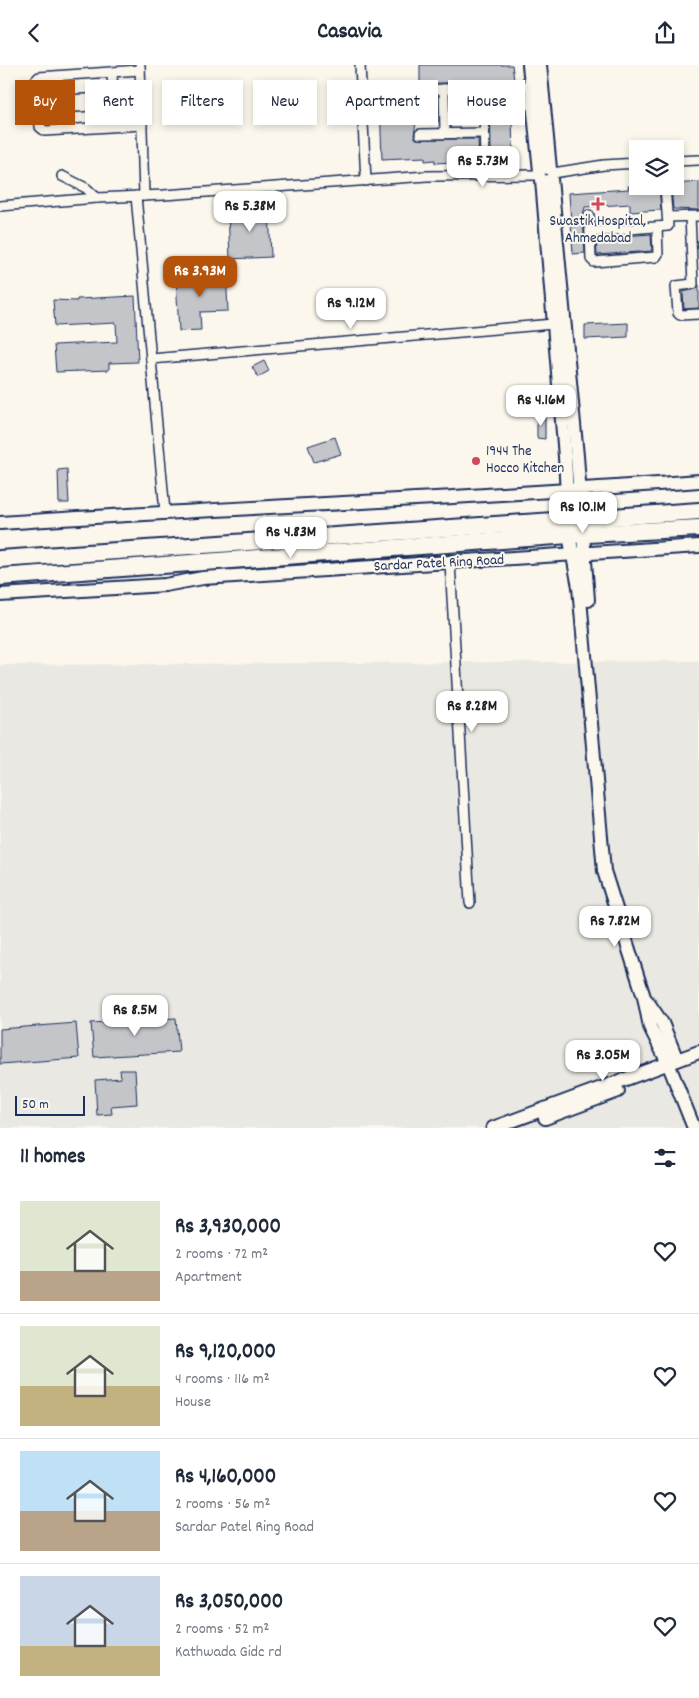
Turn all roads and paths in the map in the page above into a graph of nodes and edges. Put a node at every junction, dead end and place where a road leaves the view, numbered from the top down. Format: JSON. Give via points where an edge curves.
{"nodes":[{"id":1,"x":360,"y":65,"type":"edge"},
{"id":2,"x":529,"y":65,"type":"edge"},
{"id":3,"x":540,"y":65,"type":"edge"},
{"id":4,"x":140,"y":68,"type":"edge"},
{"id":5,"x":112,"y":72,"type":"junction"},
{"id":6,"x":525,"y":87,"type":"edge"},
{"id":7,"x":532,"y":87,"type":"junction"},
{"id":8,"x":438,"y":89,"type":"edge"},
{"id":9,"x":444,"y":89,"type":"junction"},
{"id":10,"x":448,"y":89,"type":"edge"},
{"id":11,"x":142,"y":125,"type":"joint"},
{"id":12,"x":484,"y":125,"type":"edge"},
{"id":13,"x":115,"y":126,"type":"junction"},
{"id":14,"x":445,"y":133,"type":"junction"},
{"id":15,"x":484,"y":133,"type":"junction"},
{"id":16,"x":420,"y":134,"type":"dead end"},
{"id":17,"x":699,"y":160,"type":"edge"},
{"id":18,"x":684,"y":161,"type":"edge"},
{"id":19,"x":629,"y":164,"type":"edge"},
{"id":20,"x":546,"y":175,"type":"junction"},
{"id":21,"x":62,"y":176,"type":"dead end"},
{"id":22,"x":485,"y":176,"type":"junction"},
{"id":23,"x":366,"y":181,"type":"junction"},
{"id":24,"x":667,"y":195,"type":"edge"},
{"id":25,"x":140,"y":196,"type":"junction"},
{"id":26,"x":97,"y":197,"type":"junction"},
{"id":27,"x":0,"y":206,"type":"edge"},
{"id":28,"x":589,"y":215,"type":"dead end"},
{"id":29,"x":694,"y":216,"type":"edge"},
{"id":30,"x":668,"y":217,"type":"junction"},
{"id":31,"x":657,"y":227,"type":"junction"},
{"id":32,"x":590,"y":232,"type":"junction"},
{"id":33,"x":696,"y":284,"type":"edge"},
{"id":34,"x":699,"y":314,"type":"edge"},
{"id":35,"x":553,"y":324,"type":"junction"},
{"id":36,"x":151,"y":359,"type":"junction"},
{"id":37,"x":699,"y":481,"type":"edge"},
{"id":38,"x":573,"y":490,"type":"junction"},
{"id":39,"x":699,"y":511,"type":"edge"},
{"id":40,"x":165,"y":512,"type":"junction"},
{"id":41,"x":0,"y":523,"type":"edge"},
{"id":42,"x":575,"y":527,"type":"junction"},
{"id":43,"x":699,"y":528,"type":"edge"},
{"id":44,"x":699,"y":546,"type":"edge"},
{"id":45,"x":578,"y":553,"type":"junction"},
{"id":46,"x":0,"y":559,"type":"edge"},
{"id":47,"x":450,"y":563,"type":"junction"},
{"id":48,"x":0,"y":577,"type":"edge"},
{"id":49,"x":0,"y":595,"type":"edge"},
{"id":50,"x":470,"y":903,"type":"dead end"},
{"id":51,"x":699,"y":1051,"type":"edge"},
{"id":52,"x":699,"y":1059,"type":"edge"},
{"id":53,"x":672,"y":1064,"type":"junction"},
{"id":54,"x":544,"y":1119,"type":"edge"},
{"id":55,"x":492,"y":1128,"type":"edge"},
{"id":56,"x":516,"y":1128,"type":"edge"},
{"id":57,"x":694,"y":1128,"type":"edge"}],
"edges":[{"from":1,"to":23,"type":"street"},
{"from":2,"to":7,"type":"street"},
{"from":3,"to":20,"type":"street"},
{"from":4,"to":5,"type":"street"},
{"from":5,"to":5,"type":"street","via":[[39,77],[34,82],[33,93],[39,101],[109,97],[113,95]]},
{"from":6,"to":7,"type":"street"},
{"from":7,"to":20,"type":"street"},
{"from":8,"to":9,"type":"street"},
{"from":9,"to":10,"type":"street"},
{"from":9,"to":14,"type":"street"},
{"from":11,"to":13,"type":"street"},
{"from":11,"to":25,"type":"street"},
{"from":12,"to":15,"type":"street"},
{"from":13,"to":13,"type":"street","via":[[45,131],[40,127],[39,112],[43,109],[109,105],[114,109]]},
{"from":14,"to":15,"type":"street"},
{"from":14,"to":16,"type":"street"},
{"from":15,"to":22,"type":"street"},
{"from":17,"to":18,"type":"street"},
{"from":19,"to":20,"type":"street"},
{"from":20,"to":22,"type":"street"},
{"from":20,"to":35,"type":"street"},
{"from":20,"to":38,"type":"street"},
{"from":21,"to":26,"type":"street"},
{"from":22,"to":23,"type":"street"},
{"from":23,"to":25,"type":"street"},
{"from":24,"to":30,"type":"street"},
{"from":25,"to":26,"type":"street"},
{"from":25,"to":36,"type":"street"},
{"from":26,"to":27,"type":"street"},
{"from":28,"to":32,"type":"street"},
{"from":29,"to":30,"type":"street"},
{"from":29,"to":33,"type":"street"},
{"from":30,"to":31,"type":"street","via":[[668,226]]},
{"from":31,"to":32,"type":"street"},
{"from":31,"to":32,"type":"street","via":[[656,257],[594,262],[591,259]]},
{"from":33,"to":34,"type":"street","via":[[676,286],[678,313]]},
{"from":35,"to":36,"type":"street"},
{"from":35,"to":38,"type":"street"},
{"from":36,"to":40,"type":"street"},
{"from":37,"to":38,"type":"street"},
{"from":38,"to":40,"type":"street"},
{"from":38,"to":42,"type":"street"},
{"from":39,"to":42,"type":"highway","name":"Sardar Patel Ring Road"},
{"from":40,"to":41,"type":"street"},
{"from":42,"to":43,"type":"highway","name":"Sardar Patel Ring Road"},
{"from":42,"to":45,"type":"street"},
{"from":42,"to":46,"type":"highway","name":"Sardar Patel Ring Road"},
{"from":42,"to":48,"type":"highway","name":"Sardar Patel Ring Road"},
{"from":44,"to":45,"type":"street","name":"Sardar Patel Ring Road"},
{"from":45,"to":47,"type":"street","name":"Sardar Patel Ring Road"},
{"from":45,"to":53,"type":"street","via":[[613,871],[611,891],[644,997],[650,1027]]},
{"from":47,"to":49,"type":"street","name":"Sardar Patel Ring Road","via":[[203,578],[165,585]]},
{"from":47,"to":50,"type":"street"},
{"from":51,"to":53,"type":"street"},
{"from":52,"to":53,"type":"street"},
{"from":53,"to":54,"type":"street"},
{"from":53,"to":57,"type":"street"},
{"from":54,"to":55,"type":"street"},
{"from":54,"to":56,"type":"street"}]}
